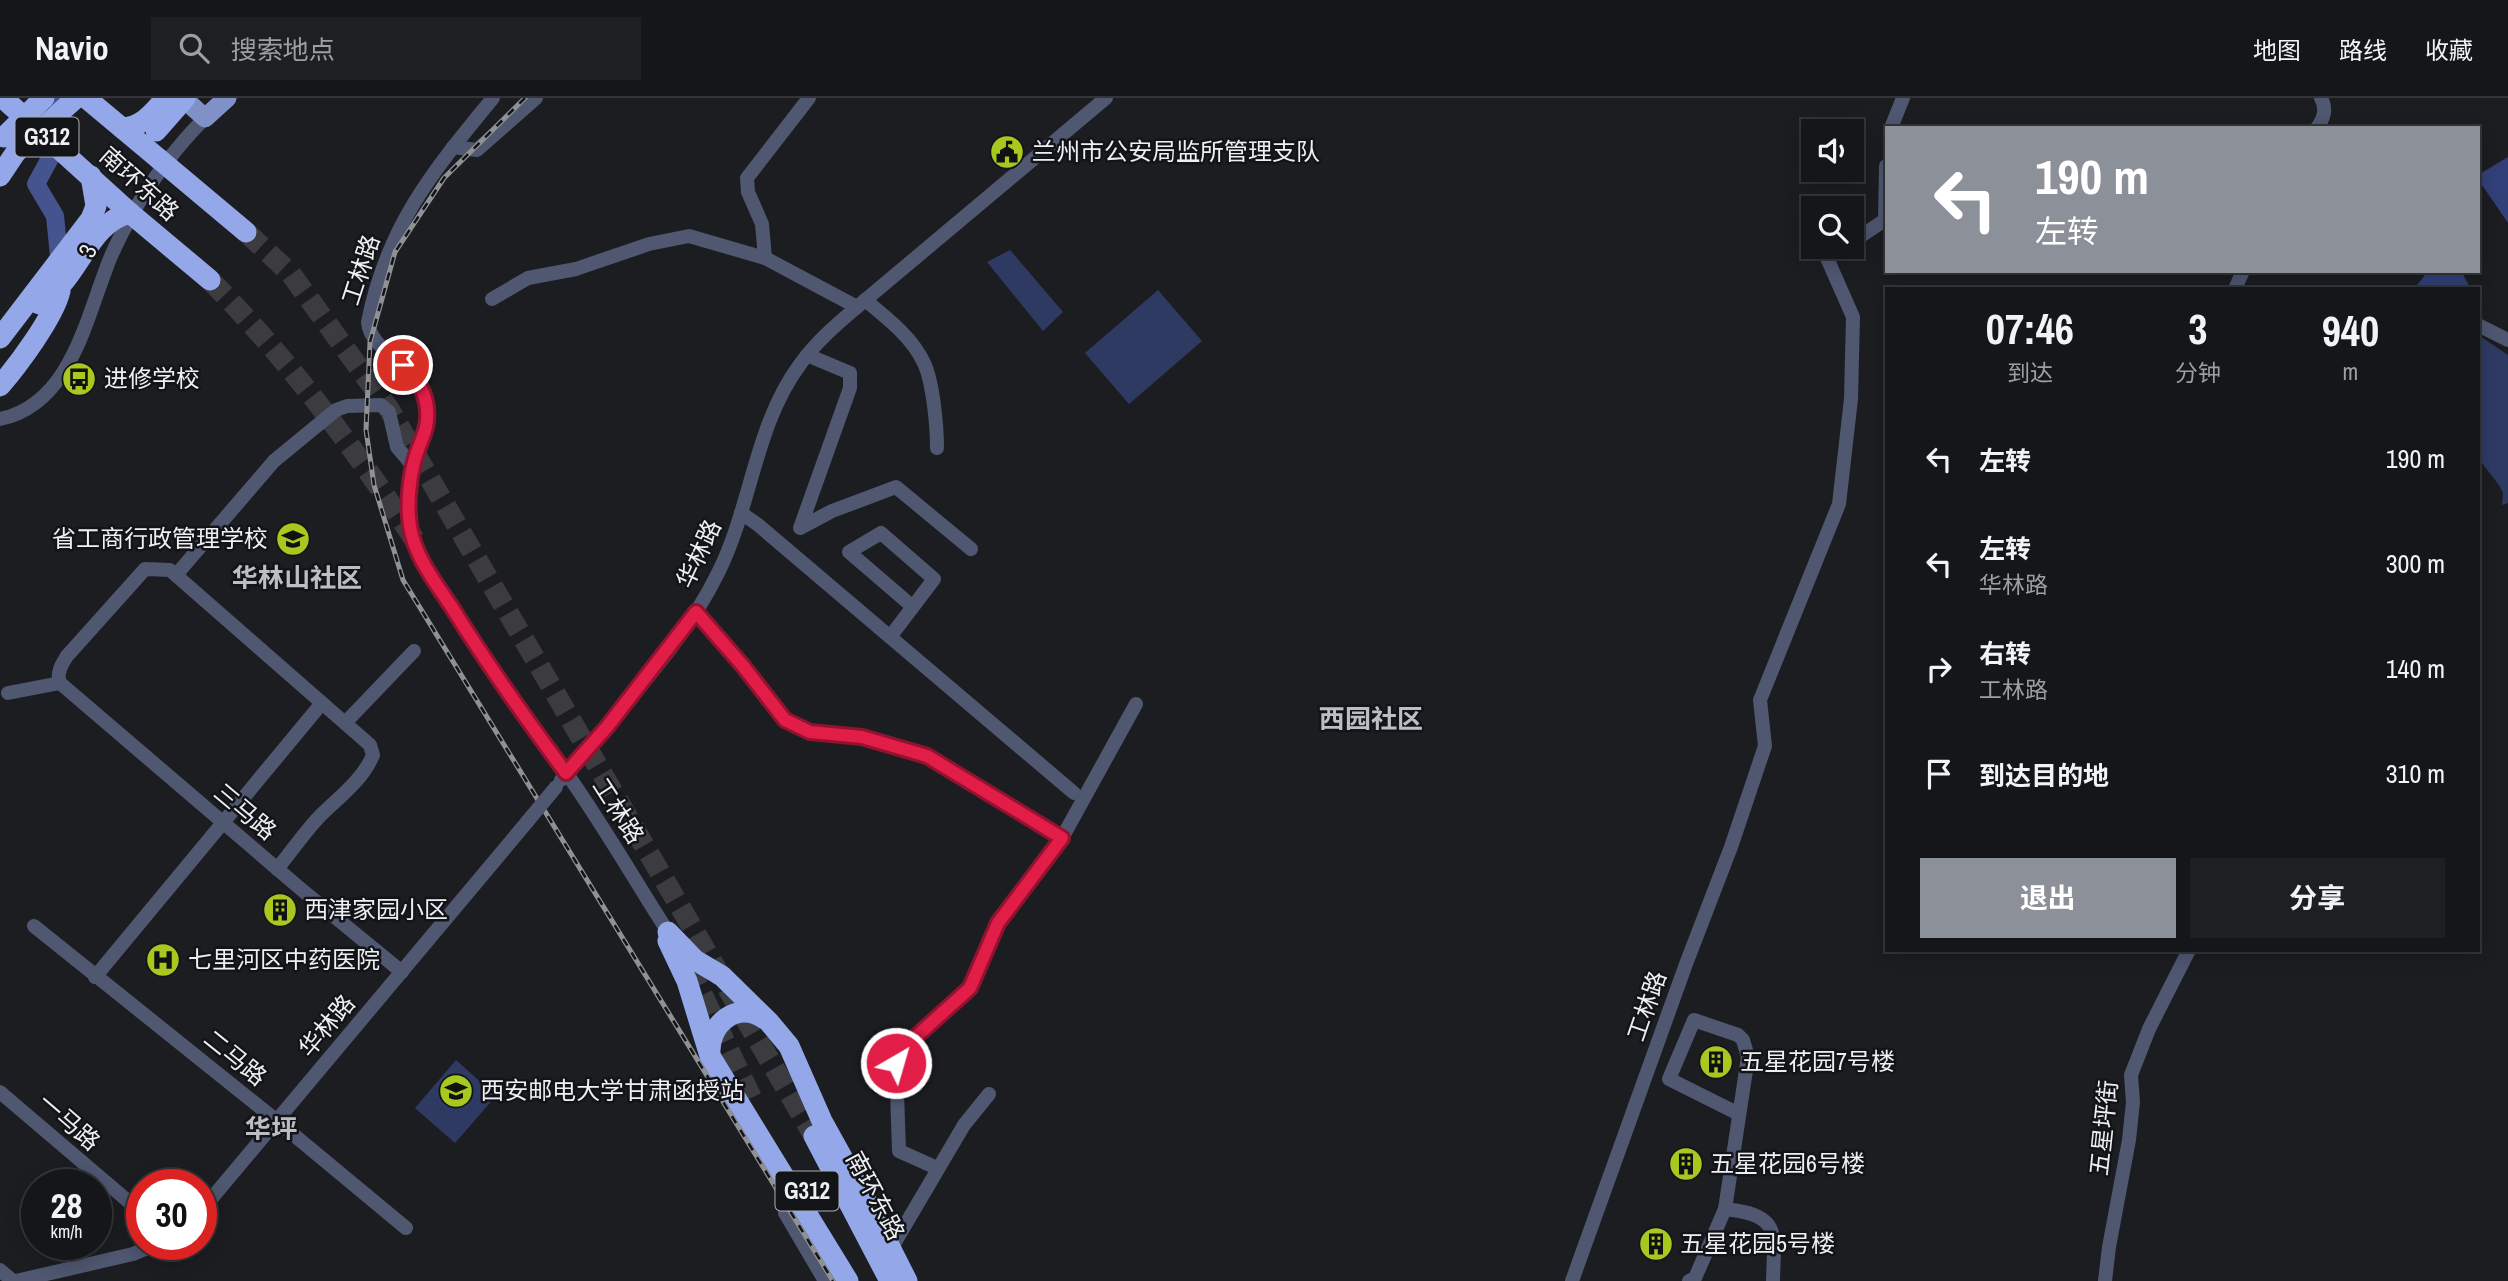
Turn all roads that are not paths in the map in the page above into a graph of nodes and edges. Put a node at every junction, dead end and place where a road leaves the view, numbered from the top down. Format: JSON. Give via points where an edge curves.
{"nodes":[{"id":1,"x":3,"y":98,"type":"edge"},
{"id":2,"x":44,"y":98,"type":"edge"},
{"id":3,"x":76,"y":98,"type":"edge"},
{"id":4,"x":166,"y":98,"type":"edge"},
{"id":5,"x":184,"y":98,"type":"edge"},
{"id":6,"x":227,"y":98,"type":"edge"},
{"id":7,"x":494,"y":98,"type":"edge"},
{"id":8,"x":536,"y":98,"type":"edge"},
{"id":9,"x":809,"y":98,"type":"edge"},
{"id":10,"x":1106,"y":98,"type":"edge"},
{"id":11,"x":1903,"y":98,"type":"edge"},
{"id":12,"x":2321,"y":98,"type":"edge"},
{"id":13,"x":93,"y":104,"type":"edge"},
{"id":14,"x":205,"y":118,"type":"junction"},
{"id":15,"x":150,"y":126,"type":"junction"},
{"id":16,"x":1892,"y":126,"type":"edge"},
{"id":17,"x":2318,"y":126,"type":"edge"},
{"id":18,"x":122,"y":128,"type":"junction"},
{"id":19,"x":0,"y":142,"type":"edge"},
{"id":20,"x":453,"y":146,"type":"junction"},
{"id":21,"x":155,"y":156,"type":"junction"},
{"id":22,"x":0,"y":176,"type":"edge"},
{"id":23,"x":91,"y":176,"type":"junction"},
{"id":24,"x":130,"y":213,"type":"junction"},
{"id":25,"x":1885,"y":220,"type":"edge"},
{"id":26,"x":96,"y":224,"type":"junction"},
{"id":27,"x":246,"y":232,"type":"tunnel mouth"},
{"id":28,"x":1864,"y":234,"type":"edge"},
{"id":29,"x":765,"y":258,"type":"junction"},
{"id":30,"x":1827,"y":259,"type":"edge"},
{"id":31,"x":211,"y":280,"type":"tunnel mouth"},
{"id":32,"x":61,"y":284,"type":"junction"},
{"id":33,"x":34,"y":295,"type":"junction"},
{"id":34,"x":492,"y":299,"type":"dead end"},
{"id":35,"x":861,"y":303,"type":"junction"},
{"id":36,"x":0,"y":310,"type":"edge"},
{"id":37,"x":2480,"y":326,"type":"edge"},
{"id":38,"x":0,"y":338,"type":"edge"},
{"id":39,"x":2508,"y":340,"type":"edge"},
{"id":40,"x":0,"y":348,"type":"edge"},
{"id":41,"x":807,"y":355,"type":"junction"},
{"id":42,"x":0,"y":386,"type":"edge"},
{"id":43,"x":0,"y":419,"type":"edge"},
{"id":44,"x":937,"y":448,"type":"dead end"},
{"id":45,"x":412,"y":466,"type":"junction"},
{"id":46,"x":741,"y":513,"type":"junction"},
{"id":47,"x":971,"y":549,"type":"dead end"},
{"id":48,"x":176,"y":575,"type":"junction"},
{"id":49,"x":913,"y":607,"type":"junction"},
{"id":50,"x":696,"y":612,"type":"junction"},
{"id":51,"x":890,"y":637,"type":"junction"},
{"id":52,"x":414,"y":651,"type":"dead end"},
{"id":53,"x":60,"y":683,"type":"junction"},
{"id":54,"x":8,"y":693,"type":"dead end"},
{"id":55,"x":322,"y":703,"type":"junction"},
{"id":56,"x":1136,"y":704,"type":"dead end"},
{"id":57,"x":345,"y":723,"type":"junction"},
{"id":58,"x":566,"y":773,"type":"junction"},
{"id":59,"x":1074,"y":793,"type":"dead end"},
{"id":60,"x":224,"y":824,"type":"junction"},
{"id":61,"x":1062,"y":838,"type":"junction"},
{"id":62,"x":277,"y":869,"type":"junction"},
{"id":63,"x":34,"y":926,"type":"dead end"},
{"id":64,"x":668,"y":932,"type":"junction"},
{"id":65,"x":2188,"y":952,"type":"edge"},
{"id":66,"x":402,"y":972,"type":"junction"},
{"id":67,"x":95,"y":977,"type":"junction"},
{"id":68,"x":769,"y":1022,"type":"junction"},
{"id":69,"x":710,"y":1056,"type":"junction"},
{"id":70,"x":0,"y":1091,"type":"edge"},
{"id":71,"x":989,"y":1094,"type":"dead end"},
{"id":72,"x":753,"y":1101,"type":"tunnel mouth"},
{"id":73,"x":1739,"y":1114,"type":"junction"},
{"id":74,"x":278,"y":1121,"type":"junction"},
{"id":75,"x":814,"y":1136,"type":"tunnel mouth"},
{"id":76,"x":937,"y":1168,"type":"junction"},
{"id":77,"x":217,"y":1192,"type":"edge"},
{"id":78,"x":126,"y":1199,"type":"edge"},
{"id":79,"x":1725,"y":1209,"type":"junction"},
{"id":80,"x":785,"y":1213,"type":"dead end"},
{"id":81,"x":406,"y":1228,"type":"dead end"},
{"id":82,"x":891,"y":1249,"type":"junction"},
{"id":83,"x":819,"y":1253,"type":"junction"},
{"id":84,"x":126,"y":1256,"type":"edge"},
{"id":85,"x":0,"y":1270,"type":"edge"},
{"id":86,"x":14,"y":1281,"type":"edge"},
{"id":87,"x":825,"y":1281,"type":"edge"},
{"id":88,"x":848,"y":1281,"type":"edge"},
{"id":89,"x":860,"y":1281,"type":"edge"},
{"id":90,"x":890,"y":1281,"type":"edge"},
{"id":91,"x":906,"y":1281,"type":"edge"},
{"id":92,"x":1572,"y":1281,"type":"edge"},
{"id":93,"x":1689,"y":1281,"type":"edge"},
{"id":94,"x":1773,"y":1281,"type":"edge"},
{"id":95,"x":2105,"y":1281,"type":"edge"}],
"edges":[{"from":1,"to":23,"type":"highway","name":"南环东路","number":"G312","bridge":true},
{"from":2,"to":19,"type":"highway","bridge":true},
{"from":3,"to":22,"type":"highway","bridge":true,"via":[[16,152]]},
{"from":4,"to":15,"type":"highway"},
{"from":5,"to":14,"type":"main road"},
{"from":5,"to":15,"type":"highway","bridge":true},
{"from":6,"to":14,"type":"main road","name":"3"},
{"from":7,"to":20,"type":"street","name":"工林路"},
{"from":8,"to":20,"type":"street","via":[[477,150]]},
{"from":9,"to":29,"type":"street","via":[[747,178],[762,224]]},
{"from":10,"to":35,"type":"street","name":"华林路"},
{"from":11,"to":16,"type":"street"},
{"from":12,"to":17,"type":"street","via":[[2325,110]]},
{"from":13,"to":18,"type":"highway","name":"南环东路","number":"G312"},
{"from":14,"to":43,"type":"street","name":"3","via":[[172,155],[133,214],[107,266],[76,348],[58,379],[24,411]]},
{"from":15,"to":18,"type":"highway"},
{"from":15,"to":21,"type":"highway"},
{"from":18,"to":21,"type":"highway","name":"南环东路","number":"G312"},
{"from":20,"to":45,"type":"street","name":"工林路","via":[[392,242],[368,322],[374,340],[414,374],[424,395],[426,425]]},
{"from":21,"to":27,"type":"highway","name":"南环东路","number":"G312","bridge":true},
{"from":23,"to":24,"type":"highway","name":"南环东路","number":"G312"},
{"from":23,"to":26,"type":"highway"},
{"from":24,"to":26,"type":"highway"},
{"from":24,"to":31,"type":"highway","name":"南环东路","number":"G312","bridge":true},
{"from":25,"to":28,"type":"street"},
{"from":26,"to":32,"type":"highway"},
{"from":26,"to":33,"type":"highway"},
{"from":29,"to":34,"type":"street","via":[[689,236],[528,278]]},
{"from":29,"to":35,"type":"street"},
{"from":30,"to":92,"type":"street","name":"工林路","via":[[1853,317],[1851,399],[1839,504],[1760,700],[1765,746]]},
{"from":32,"to":40,"type":"highway"},
{"from":32,"to":42,"type":"highway","via":[[42,326]]},
{"from":33,"to":36,"type":"highway"},
{"from":33,"to":38,"type":"highway"},
{"from":35,"to":41,"type":"street","name":"华林路"},
{"from":35,"to":44,"type":"street","via":[[898,327],[924,363],[937,422]]},
{"from":37,"to":39,"type":"street"},
{"from":41,"to":46,"type":"street","name":"华林路","via":[[781,396]]},
{"from":41,"to":47,"type":"street","via":[[850,373],[850,388],[800,528],[896,487]]},
{"from":45,"to":48,"type":"street","via":[[397,447],[389,412],[381,405],[337,410],[274,461]]},
{"from":45,"to":58,"type":"street","name":"工林路","via":[[410,527],[426,569]]},
{"from":46,"to":50,"type":"street","name":"华林路","via":[[720,570]]},
{"from":46,"to":51,"type":"street"},
{"from":48,"to":53,"type":"street","via":[[170,570],[145,569],[67,656],[60,668]]},
{"from":48,"to":55,"type":"street"},
{"from":49,"to":49,"type":"street","via":[[934,579],[881,533],[849,552]]},
{"from":49,"to":51,"type":"street"},
{"from":50,"to":58,"type":"street","name":"华林路"},
{"from":50,"to":61,"type":"street","via":[[785,720],[810,732],[862,737],[927,756]]},
{"from":51,"to":59,"type":"street"},
{"from":52,"to":57,"type":"street"},
{"from":53,"to":54,"type":"street"},
{"from":53,"to":60,"type":"street","name":"三马路"},
{"from":55,"to":57,"type":"street"},
{"from":55,"to":60,"type":"street"},
{"from":56,"to":61,"type":"street"},
{"from":57,"to":62,"type":"street","via":[[370,745],[373,755],[369,764]]},
{"from":58,"to":64,"type":"street","name":"工林路"},
{"from":58,"to":66,"type":"street","name":"华林路","bridge":true},
{"from":60,"to":62,"type":"street","name":"三马路"},
{"from":60,"to":67,"type":"street"},
{"from":61,"to":76,"type":"street","via":[[998,923],[970,988],[899,1052],[899,1151]]},
{"from":62,"to":66,"type":"street","name":"三马路"},
{"from":63,"to":67,"type":"street","name":"二马路"},
{"from":64,"to":68,"type":"highway"},
{"from":64,"to":69,"type":"highway"},
{"from":65,"to":95,"type":"street","name":"五星坪街","via":[[2149,1029],[2132,1076],[2129,1140]]},
{"from":66,"to":74,"type":"street","name":"华林路"},
{"from":67,"to":74,"type":"street","name":"二马路"},
{"from":68,"to":69,"type":"highway","via":[[749,1012],[727,1017],[712,1034]]},
{"from":68,"to":82,"type":"highway","via":[[789,1046],[822,1121]]},
{"from":69,"to":83,"type":"highway"},
{"from":70,"to":78,"type":"street","name":"一马路"},
{"from":71,"to":76,"type":"street"},
{"from":72,"to":89,"type":"highway","number":"G312"},
{"from":73,"to":73,"type":"street","via":[[1748,1057],[1743,1040],[1693,1020],[1669,1079]]},
{"from":73,"to":79,"type":"street"},
{"from":74,"to":77,"type":"street","name":"华林路"},
{"from":74,"to":81,"type":"street","name":"二马路"},
{"from":75,"to":90,"type":"highway","name":"南环东路","number":"G312"},
{"from":76,"to":82,"type":"street"},
{"from":79,"to":93,"type":"street","via":[[1696,1278]]},
{"from":79,"to":94,"type":"street","via":[[1761,1216],[1768,1223],[1773,1235]]},
{"from":80,"to":83,"type":"street"},
{"from":82,"to":91,"type":"highway"},
{"from":83,"to":87,"type":"street"},
{"from":83,"to":88,"type":"highway"},
{"from":84,"to":86,"type":"street"},
{"from":85,"to":86,"type":"street"}]}
